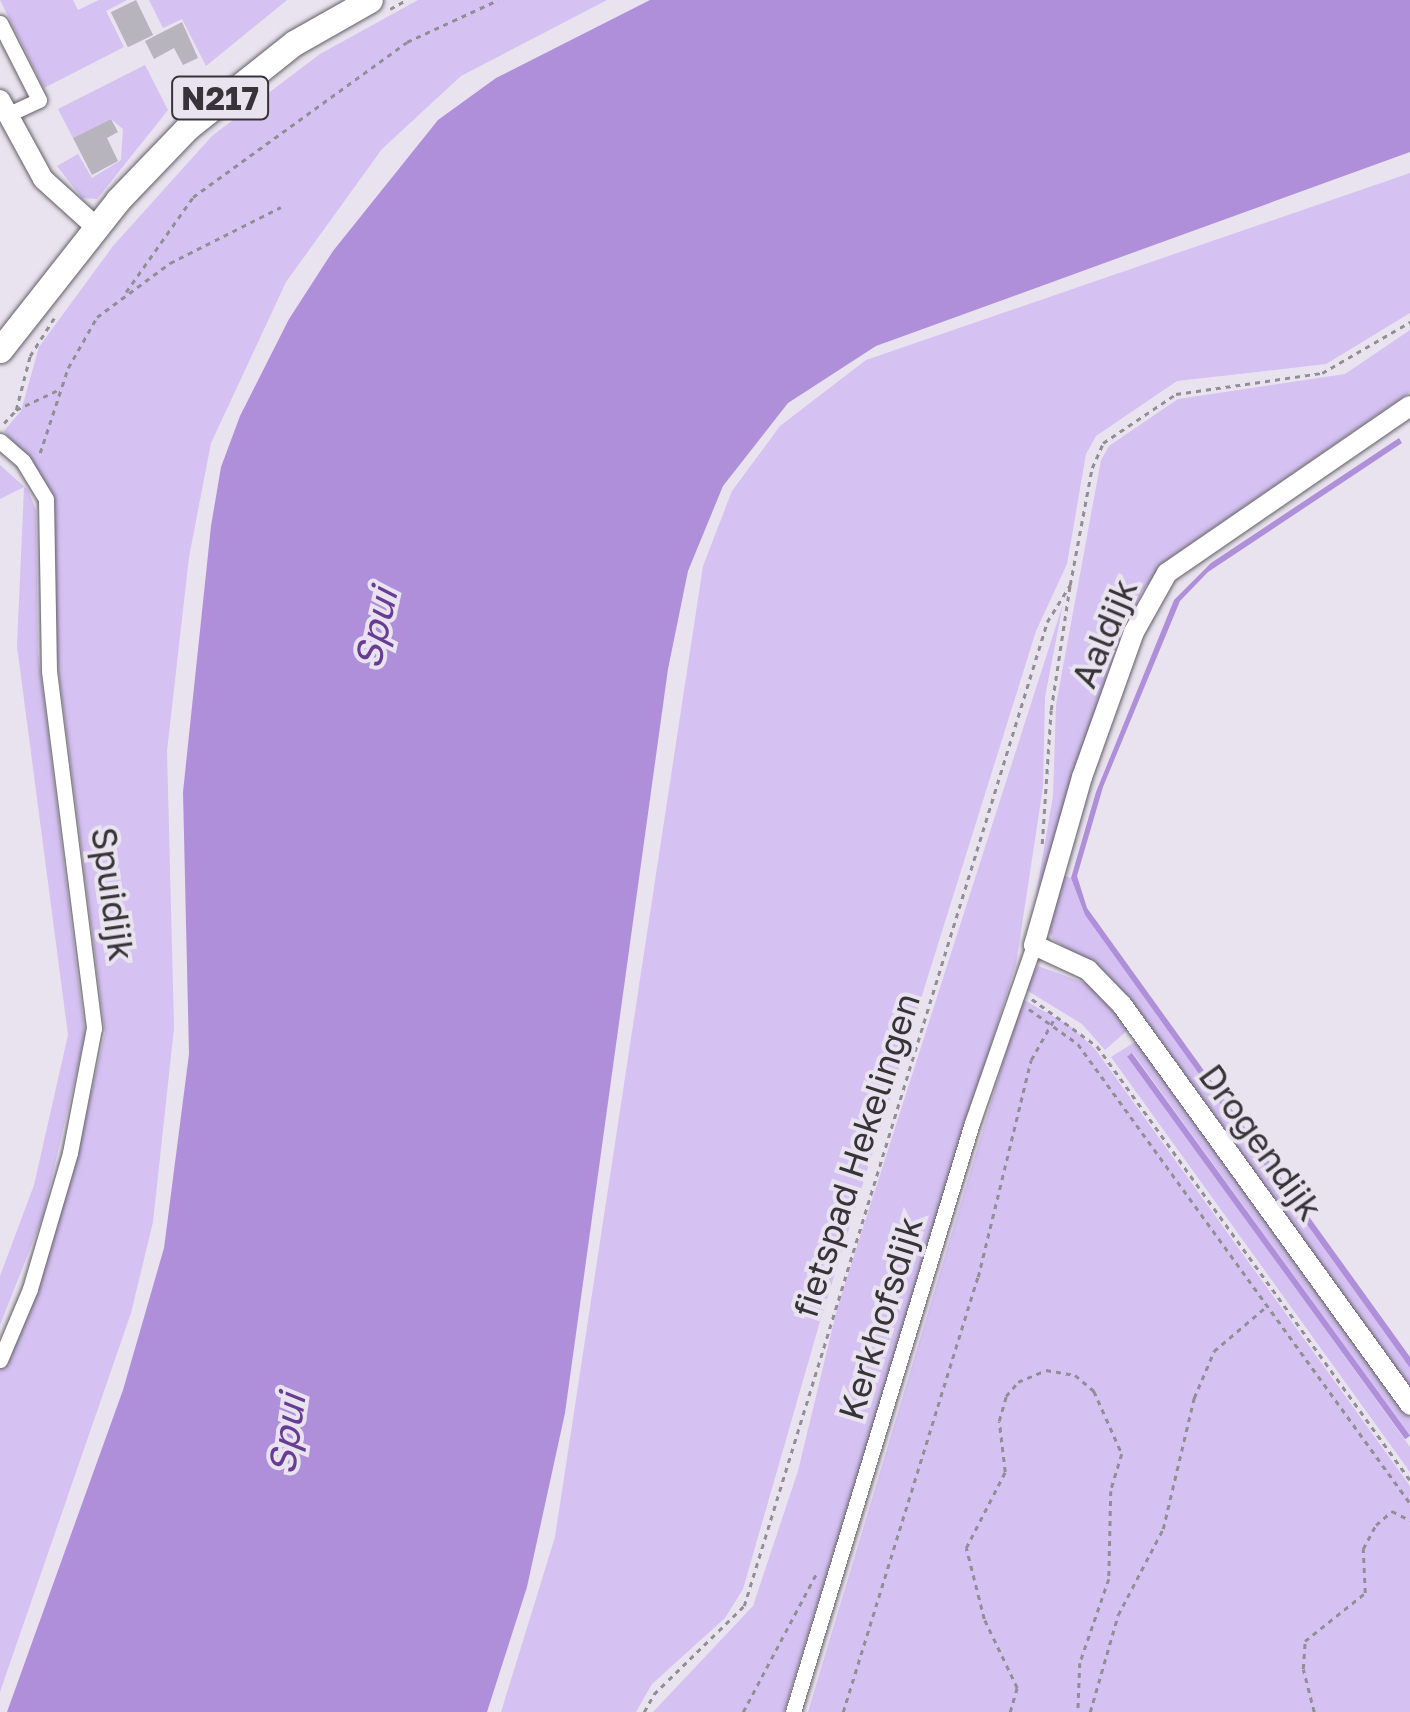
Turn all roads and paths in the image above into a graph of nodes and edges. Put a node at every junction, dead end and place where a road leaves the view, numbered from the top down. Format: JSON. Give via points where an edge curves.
{"nodes":[{"id":1,"x":406,"y":0,"type":"edge"},
{"id":2,"x":498,"y":0,"type":"edge"},
{"id":3,"x":374,"y":8,"type":"edge"},
{"id":4,"x":0,"y":23,"type":"edge"},
{"id":5,"x":4,"y":108,"type":"edge"},
{"id":6,"x":281,"y":207,"type":"dead end"},
{"id":7,"x":96,"y":227,"type":"junction"},
{"id":8,"x":126,"y":292,"type":"junction"},
{"id":9,"x":60,"y":310,"type":"dead end"},
{"id":10,"x":1410,"y":322,"type":"edge"},
{"id":11,"x":0,"y":350,"type":"edge"},
{"id":12,"x":60,"y":389,"type":"junction"},
{"id":13,"x":1410,"y":406,"type":"edge"},
{"id":14,"x":16,"y":410,"type":"junction"},
{"id":15,"x":0,"y":428,"type":"edge"},
{"id":16,"x":0,"y":441,"type":"edge"},
{"id":17,"x":31,"y":471,"type":"junction"},
{"id":18,"x":1070,"y":584,"type":"junction"},
{"id":19,"x":1040,"y":853,"type":"dead end"},
{"id":20,"x":1034,"y":944,"type":"junction"},
{"id":21,"x":1016,"y":996,"type":"junction"},
{"id":22,"x":1054,"y":1021,"type":"junction"},
{"id":23,"x":1268,"y":1305,"type":"junction"},
{"id":24,"x":0,"y":1360,"type":"edge"},
{"id":25,"x":1410,"y":1405,"type":"edge"},
{"id":26,"x":1410,"y":1480,"type":"edge"},
{"id":27,"x":1410,"y":1503,"type":"edge"},
{"id":28,"x":1410,"y":1520,"type":"edge"},
{"id":29,"x":817,"y":1572,"type":"dead end"},
{"id":30,"x":644,"y":1712,"type":"edge"},
{"id":31,"x":743,"y":1712,"type":"edge"},
{"id":32,"x":793,"y":1712,"type":"edge"},
{"id":33,"x":843,"y":1712,"type":"edge"},
{"id":34,"x":1010,"y":1712,"type":"edge"},
{"id":35,"x":1078,"y":1712,"type":"edge"},
{"id":36,"x":1090,"y":1712,"type":"edge"},
{"id":37,"x":1314,"y":1712,"type":"edge"}],
"edges":[{"from":1,"to":3,"type":"path"},
{"from":2,"to":8,"type":"path","via":[[407,42],[193,197]]},
{"from":3,"to":7,"type":"main road","number":"N217","via":[[238,84],[165,150]]},
{"from":4,"to":5,"type":"street","via":[[40,100]]},
{"from":5,"to":7,"type":"street","via":[[43,180]]},
{"from":6,"to":8,"type":"path"},
{"from":7,"to":11,"type":"main road","number":"N217"},
{"from":8,"to":12,"type":"path","via":[[97,317]]},
{"from":9,"to":14,"type":"path","via":[[30,356]]},
{"from":10,"to":18,"type":"path","name":"fietspad Hekelingen","via":[[1334,369],[1194,387],[1103,443],[1092,468]]},
{"from":12,"to":14,"type":"path"},
{"from":12,"to":17,"type":"path"},
{"from":13,"to":20,"type":"street","name":"Aaldijk","via":[[1185,556],[1151,596],[1082,777]]},
{"from":14,"to":15,"type":"path"},
{"from":16,"to":17,"type":"street","name":"Spuidijk"},
{"from":17,"to":24,"type":"street","name":"Spuidijk","via":[[46,499],[49,671],[94,1028],[70,1154],[30,1290]]},
{"from":18,"to":19,"type":"path","name":"fietspad Hekelingen"},
{"from":18,"to":30,"type":"path","name":"fietspad Hekelingen","via":[[1047,622],[744,1606],[654,1694]]},
{"from":20,"to":21,"type":"street","name":"Kerkhofsdijk"},
{"from":20,"to":25,"type":"street","name":"Drogendijk","via":[[1088,970],[1122,1005]]},
{"from":21,"to":22,"type":"path"},
{"from":21,"to":26,"type":"path","via":[[1074,1023],[1098,1046]]},
{"from":21,"to":32,"type":"street","name":"Kerkhofsdijk"},
{"from":22,"to":23,"type":"path","via":[[1078,1044]]},
{"from":22,"to":33,"type":"path","via":[[1031,1060],[978,1277]]},
{"from":23,"to":27,"type":"path"},
{"from":23,"to":36,"type":"path","via":[[1214,1350],[1194,1398],[1163,1528],[1118,1615]]},
{"from":28,"to":37,"type":"path","via":[[1392,1511],[1376,1525],[1363,1549],[1365,1593],[1305,1642],[1303,1670]]},
{"from":29,"to":31,"type":"path"},
{"from":34,"to":35,"type":"path","via":[[1016,1688],[984,1619],[966,1548],[1004,1472],[998,1422],[1006,1396],[1018,1382],[1046,1370],[1076,1376],[1094,1391],[1122,1454],[1111,1491],[1109,1579],[1080,1664]]}]}
